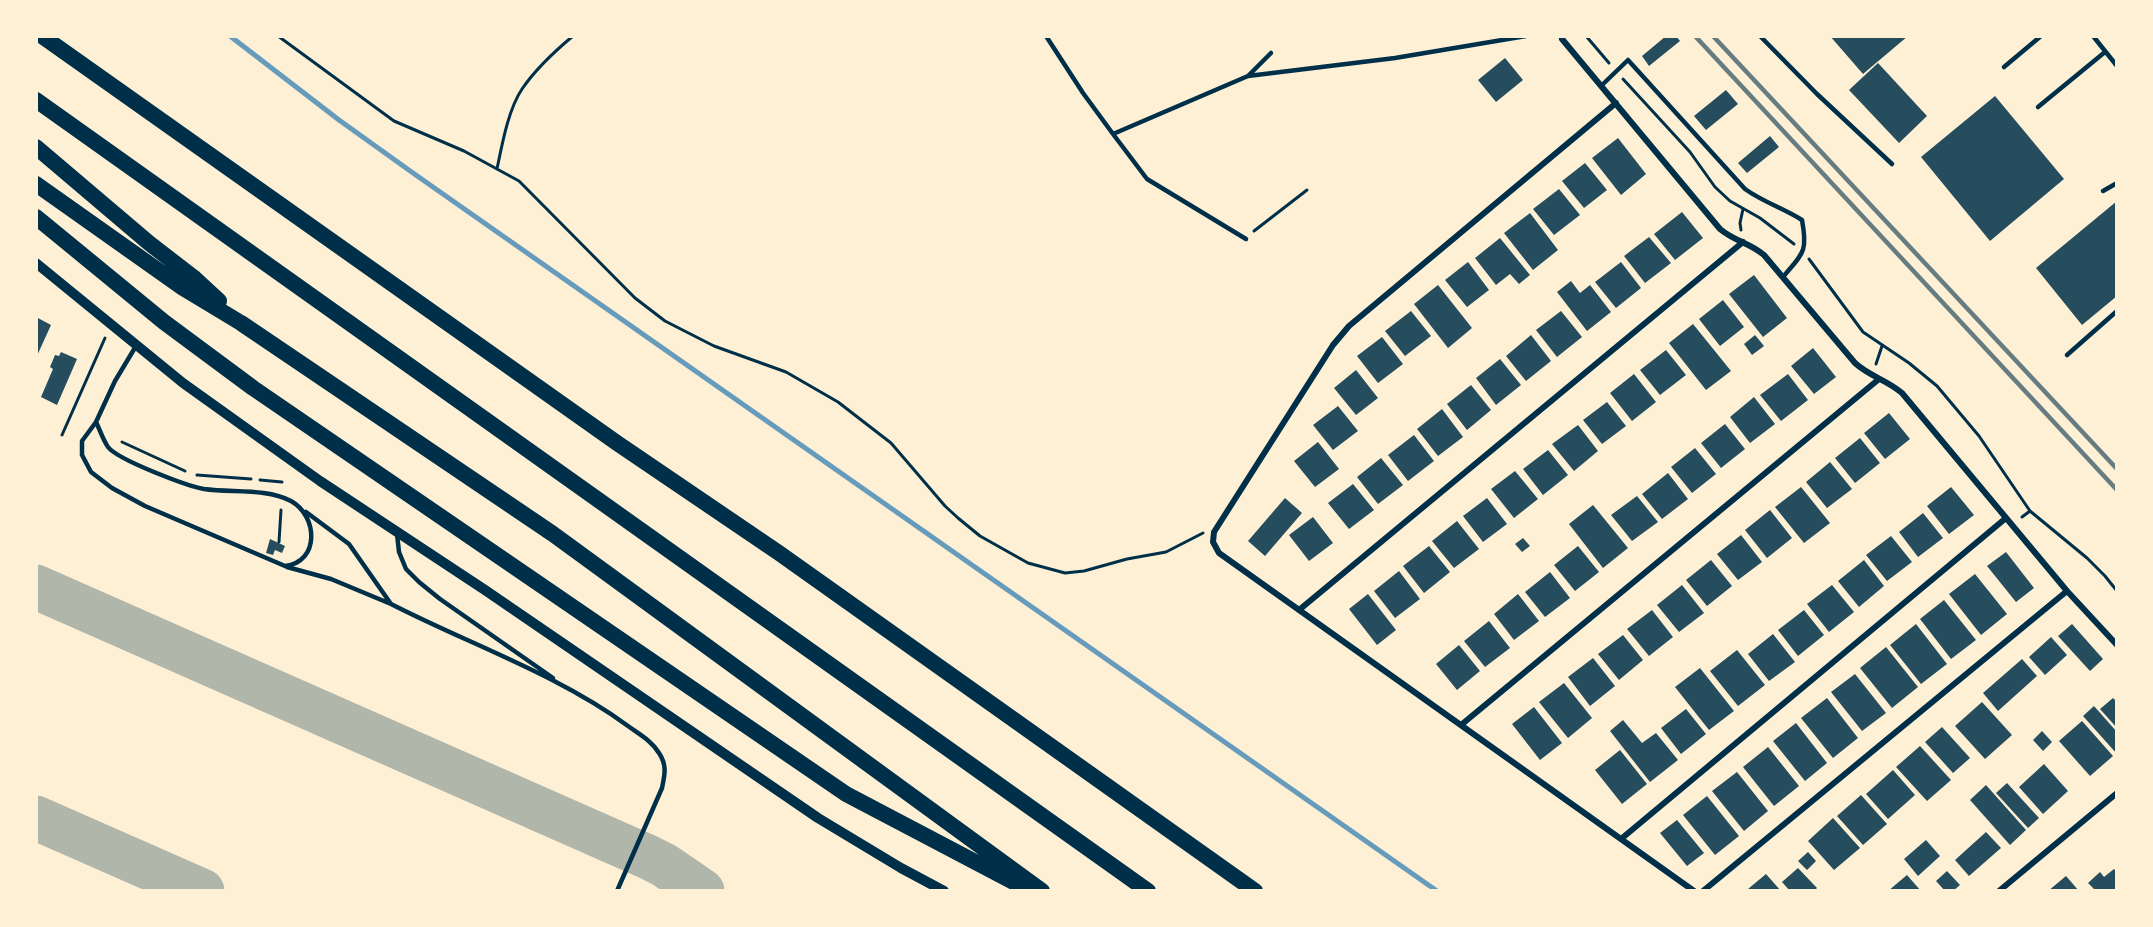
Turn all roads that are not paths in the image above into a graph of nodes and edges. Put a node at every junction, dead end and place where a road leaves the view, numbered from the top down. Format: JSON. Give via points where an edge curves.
{"nodes":[{"id":1,"x":42,"y":36,"type":"edge"},
{"id":2,"x":1046,"y":36,"type":"edge"},
{"id":3,"x":1526,"y":36,"type":"edge"},
{"id":4,"x":1554,"y":36,"type":"edge"},
{"id":5,"x":1760,"y":36,"type":"edge"},
{"id":6,"x":2041,"y":36,"type":"edge"},
{"id":7,"x":2093,"y":36,"type":"edge"},
{"id":8,"x":1562,"y":39,"type":"joint"},
{"id":9,"x":2106,"y":52,"type":"junction"},
{"id":10,"x":1271,"y":53,"type":"dead end"},
{"id":11,"x":2117,"y":66,"type":"edge"},
{"id":12,"x":2004,"y":67,"type":"dead end"},
{"id":13,"x":1248,"y":76,"type":"junction"},
{"id":14,"x":1601,"y":86,"type":"junction"},
{"id":15,"x":36,"y":100,"type":"edge"},
{"id":16,"x":1616,"y":104,"type":"junction"},
{"id":17,"x":2038,"y":107,"type":"dead end"},
{"id":18,"x":1113,"y":134,"type":"junction"},
{"id":19,"x":36,"y":147,"type":"edge"},
{"id":20,"x":1892,"y":164,"type":"dead end"},
{"id":21,"x":2117,"y":183,"type":"edge"},
{"id":22,"x":36,"y":184,"type":"edge"},
{"id":23,"x":2103,"y":191,"type":"dead end"},
{"id":24,"x":36,"y":217,"type":"edge"},
{"id":25,"x":1246,"y":239,"type":"road end"},
{"id":26,"x":1743,"y":242,"type":"junction"},
{"id":27,"x":36,"y":263,"type":"edge"},
{"id":28,"x":1783,"y":277,"type":"junction"},
{"id":29,"x":2117,"y":311,"type":"edge"},
{"id":30,"x":241,"y":323,"type":"junction"},
{"id":31,"x":136,"y":346,"type":"junction"},
{"id":32,"x":2067,"y":355,"type":"dead end"},
{"id":33,"x":1879,"y":379,"type":"junction"},
{"id":34,"x":96,"y":422,"type":"junction"},
{"id":35,"x":301,"y":509,"type":"junction"},
{"id":36,"x":2006,"y":518,"type":"junction"},
{"id":37,"x":397,"y":532,"type":"junction"},
{"id":38,"x":285,"y":566,"type":"junction"},
{"id":39,"x":2067,"y":591,"type":"junction"},
{"id":40,"x":391,"y":604,"type":"junction"},
{"id":41,"x":1299,"y":610,"type":"junction"},
{"id":42,"x":2117,"y":645,"type":"edge"},
{"id":43,"x":562,"y":685,"type":"junction"},
{"id":44,"x":1461,"y":725,"type":"junction"},
{"id":45,"x":2117,"y":793,"type":"edge"},
{"id":46,"x":1621,"y":839,"type":"junction"},
{"id":47,"x":1254,"y":890,"type":"edge"},
{"id":48,"x":616,"y":891,"type":"edge"},
{"id":49,"x":944,"y":891,"type":"edge"},
{"id":50,"x":1031,"y":891,"type":"edge"},
{"id":51,"x":1042,"y":891,"type":"edge"},
{"id":52,"x":1148,"y":891,"type":"edge"},
{"id":53,"x":1694,"y":891,"type":"edge"},
{"id":54,"x":1703,"y":891,"type":"edge"},
{"id":55,"x":1999,"y":891,"type":"edge"}],
"edges":[{"from":1,"to":47,"type":"highway"},
{"from":2,"to":18,"type":"lane"},
{"from":3,"to":13,"type":"lane","via":[[1395,58]]},
{"from":4,"to":8,"type":"lane"},
{"from":5,"to":20,"type":"lane"},
{"from":6,"to":12,"type":"lane"},
{"from":7,"to":9,"type":"lane"},
{"from":8,"to":14,"type":"street"},
{"from":9,"to":11,"type":"lane"},
{"from":9,"to":17,"type":"lane"},
{"from":10,"to":13,"type":"lane"},
{"from":13,"to":18,"type":"lane"},
{"from":14,"to":16,"type":"street"},
{"from":14,"to":28,"type":"lane","via":[[1628,60],[1745,189],[1802,220],[1806,240],[1803,253]]},
{"from":15,"to":52,"type":"highway"},
{"from":16,"to":26,"type":"street","via":[[1720,229]]},
{"from":16,"to":41,"type":"street","via":[[1348,326],[1214,532],[1213,542],[1219,553]]},
{"from":18,"to":25,"type":"lane","via":[[1147,179]]},
{"from":19,"to":30,"type":"highway","via":[[193,277]]},
{"from":21,"to":23,"type":"lane"},
{"from":22,"to":30,"type":"highway","via":[[183,288]]},
{"from":24,"to":50,"type":"highway","via":[[164,322],[245,382],[836,787]]},
{"from":26,"to":28,"type":"street","via":[[1754,246]]},
{"from":26,"to":41,"type":"street"},
{"from":27,"to":31,"type":"street"},
{"from":28,"to":33,"type":"street","via":[[1855,363]]},
{"from":29,"to":32,"type":"lane"},
{"from":30,"to":51,"type":"highway","via":[[553,534]]},
{"from":31,"to":34,"type":"lane"},
{"from":31,"to":37,"type":"street","via":[[231,419]]},
{"from":33,"to":36,"type":"street","via":[[1902,393]]},
{"from":33,"to":44,"type":"street"},
{"from":34,"to":35,"type":"lane","via":[[108,447],[122,458],[188,485],[272,495]]},
{"from":34,"to":38,"type":"lane","via":[[82,441],[82,455],[91,472],[145,506]]},
{"from":35,"to":38,"type":"lane","via":[[309,519],[311,546],[303,558]]},
{"from":35,"to":40,"type":"lane","via":[[349,543]]},
{"from":36,"to":39,"type":"street"},
{"from":36,"to":46,"type":"street"},
{"from":37,"to":43,"type":"lane","via":[[406,569],[419,582]]},
{"from":37,"to":49,"type":"street","via":[[809,812]]},
{"from":38,"to":40,"type":"lane","via":[[331,579]]},
{"from":39,"to":42,"type":"street"},
{"from":39,"to":54,"type":"street"},
{"from":40,"to":43,"type":"lane"},
{"from":41,"to":44,"type":"street"},
{"from":43,"to":48,"type":"lane","via":[[652,743],[666,771]]},
{"from":44,"to":46,"type":"street"},
{"from":45,"to":55,"type":"street"},
{"from":46,"to":53,"type":"street"}]}
